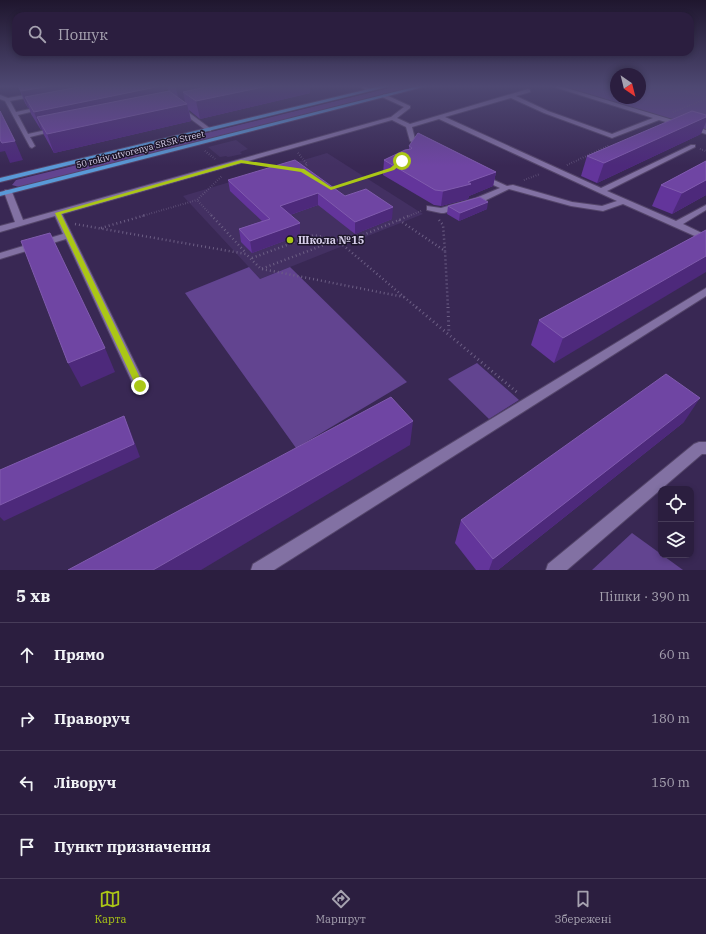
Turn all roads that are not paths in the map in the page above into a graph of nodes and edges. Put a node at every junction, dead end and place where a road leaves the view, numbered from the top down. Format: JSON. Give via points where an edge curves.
{"nodes":[{"id":1,"x":21,"y":113,"type":"edge"},
{"id":2,"x":185,"y":113,"type":"edge"},
{"id":3,"x":279,"y":113,"type":"edge"},
{"id":4,"x":320,"y":113,"type":"edge"},
{"id":5,"x":402,"y":113,"type":"edge"},
{"id":6,"x":454,"y":113,"type":"edge"},
{"id":7,"x":548,"y":113,"type":"edge"},
{"id":8,"x":645,"y":113,"type":"edge"},
{"id":9,"x":14,"y":114,"type":"joint"},
{"id":10,"x":439,"y":117,"type":"junction"},
{"id":11,"x":660,"y":117,"type":"junction"},
{"id":12,"x":393,"y":118,"type":"junction"},
{"id":13,"x":409,"y":126,"type":"junction"},
{"id":14,"x":65,"y":128,"type":"edge"},
{"id":15,"x":209,"y":130,"type":"junction"},
{"id":16,"x":706,"y":132,"type":"edge"},
{"id":17,"x":26,"y":136,"type":"junction"},
{"id":18,"x":32,"y":146,"type":"dead end"},
{"id":19,"x":693,"y":146,"type":"road end"},
{"id":20,"x":432,"y":150,"type":"edge"},
{"id":21,"x":479,"y":174,"type":"edge"},
{"id":22,"x":0,"y":180,"type":"edge"},
{"id":23,"x":510,"y":187,"type":"road end"},
{"id":24,"x":600,"y":191,"type":"junction"},
{"id":25,"x":4,"y":193,"type":"edge"},
{"id":26,"x":623,"y":201,"type":"junction"},
{"id":27,"x":706,"y":207,"type":"edge"},
{"id":28,"x":430,"y":208,"type":"road end"},
{"id":29,"x":60,"y":217,"type":"junction"},
{"id":30,"x":20,"y":223,"type":"junction"},
{"id":31,"x":676,"y":224,"type":"junction"},
{"id":32,"x":0,"y":229,"type":"edge"},
{"id":33,"x":68,"y":235,"type":"junction"},
{"id":34,"x":706,"y":238,"type":"edge"},
{"id":35,"x":0,"y":256,"type":"edge"},
{"id":36,"x":706,"y":291,"type":"edge"},
{"id":37,"x":140,"y":386,"type":"dead end"},
{"id":38,"x":706,"y":448,"type":"edge"},
{"id":39,"x":259,"y":570,"type":"edge"},
{"id":40,"x":554,"y":570,"type":"edge"}],
"edges":[{"from":1,"to":9,"type":"lane"},
{"from":2,"to":15,"type":"lane"},
{"from":3,"to":15,"type":"main road","name":"50 rokiv utvorenya SRSR Street"},
{"from":4,"to":25,"type":"main road","name":"50 rokiv utvorenya SRSR Street"},
{"from":5,"to":12,"type":"lane"},
{"from":6,"to":10,"type":"lane"},
{"from":7,"to":11,"type":"lane","via":[[612,136]]},
{"from":8,"to":11,"type":"lane"},
{"from":9,"to":17,"type":"lane"},
{"from":10,"to":13,"type":"lane"},
{"from":10,"to":24,"type":"lane"},
{"from":11,"to":16,"type":"lane"},
{"from":12,"to":13,"type":"lane"},
{"from":12,"to":29,"type":"lane","via":[[223,166]]},
{"from":13,"to":20,"type":"lane","via":[[410,143]]},
{"from":14,"to":17,"type":"lane"},
{"from":15,"to":22,"type":"main road","name":"50 rokiv utvorenya SRSR Street"},
{"from":17,"to":18,"type":"lane"},
{"from":19,"to":24,"type":"lane"},
{"from":21,"to":28,"type":"lane","via":[[506,188],[479,200],[441,211]]},
{"from":23,"to":26,"type":"lane","via":[[571,204],[603,209]]},
{"from":24,"to":26,"type":"lane"},
{"from":25,"to":30,"type":"lane"},
{"from":26,"to":31,"type":"lane"},
{"from":27,"to":31,"type":"lane"},
{"from":29,"to":30,"type":"lane"},
{"from":29,"to":33,"type":"lane"},
{"from":30,"to":32,"type":"lane"},
{"from":31,"to":34,"type":"lane"},
{"from":33,"to":35,"type":"lane"},
{"from":33,"to":37,"type":"lane"},
{"from":36,"to":39,"type":"lane"},
{"from":38,"to":40,"type":"lane","via":[[699,448]]}]}
